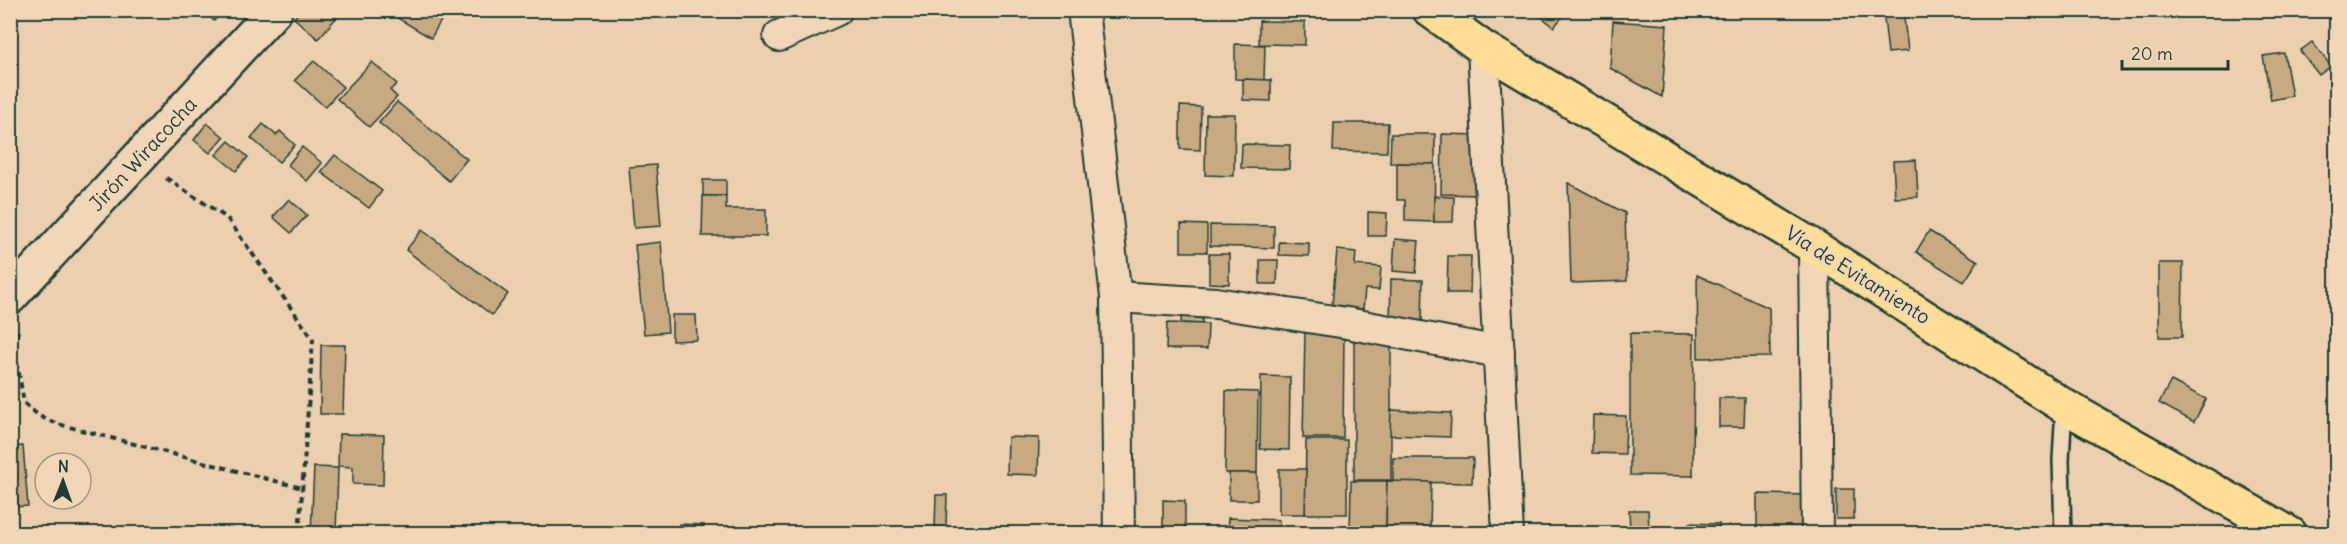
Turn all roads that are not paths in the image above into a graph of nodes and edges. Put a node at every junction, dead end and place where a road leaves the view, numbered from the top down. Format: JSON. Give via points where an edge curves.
{"nodes":[{"id":1,"x":275,"y":10,"type":"edge"},
{"id":2,"x":837,"y":10,"type":"edge"},
{"id":3,"x":1083,"y":10,"type":"edge"},
{"id":4,"x":1430,"y":10,"type":"edge"},
{"id":5,"x":779,"y":36,"type":"dead end"},
{"id":6,"x":1483,"y":48,"type":"junction"},
{"id":7,"x":1814,"y":247,"type":"junction"},
{"id":8,"x":1116,"y":297,"type":"junction"},
{"id":9,"x":15,"y":312,"type":"edge"},
{"id":10,"x":1498,"y":352,"type":"junction"},
{"id":11,"x":2064,"y":406,"type":"junction"},
{"id":12,"x":2271,"y":526,"type":"edge"},
{"id":13,"x":1119,"y":534,"type":"edge"},
{"id":14,"x":1508,"y":534,"type":"edge"},
{"id":15,"x":1817,"y":534,"type":"edge"},
{"id":16,"x":2063,"y":534,"type":"edge"}],
"edges":[{"from":1,"to":9,"type":"street","name":"Jirón Wiracocha","via":[[138,160]]},
{"from":2,"to":5,"type":"street"},
{"from":3,"to":8,"type":"street"},
{"from":4,"to":6,"type":"highway","name":"Vía de Evitamiento"},
{"from":6,"to":7,"type":"highway","name":"Vía de Evitamiento"},
{"from":6,"to":10,"type":"street"},
{"from":7,"to":11,"type":"highway","name":"Vía de Evitamiento"},
{"from":7,"to":15,"type":"street"},
{"from":8,"to":10,"type":"street","via":[[1216,303]]},
{"from":8,"to":13,"type":"street"},
{"from":10,"to":14,"type":"street"},
{"from":11,"to":12,"type":"highway","name":"Vía de Evitamiento"},
{"from":11,"to":16,"type":"lane"}]}
